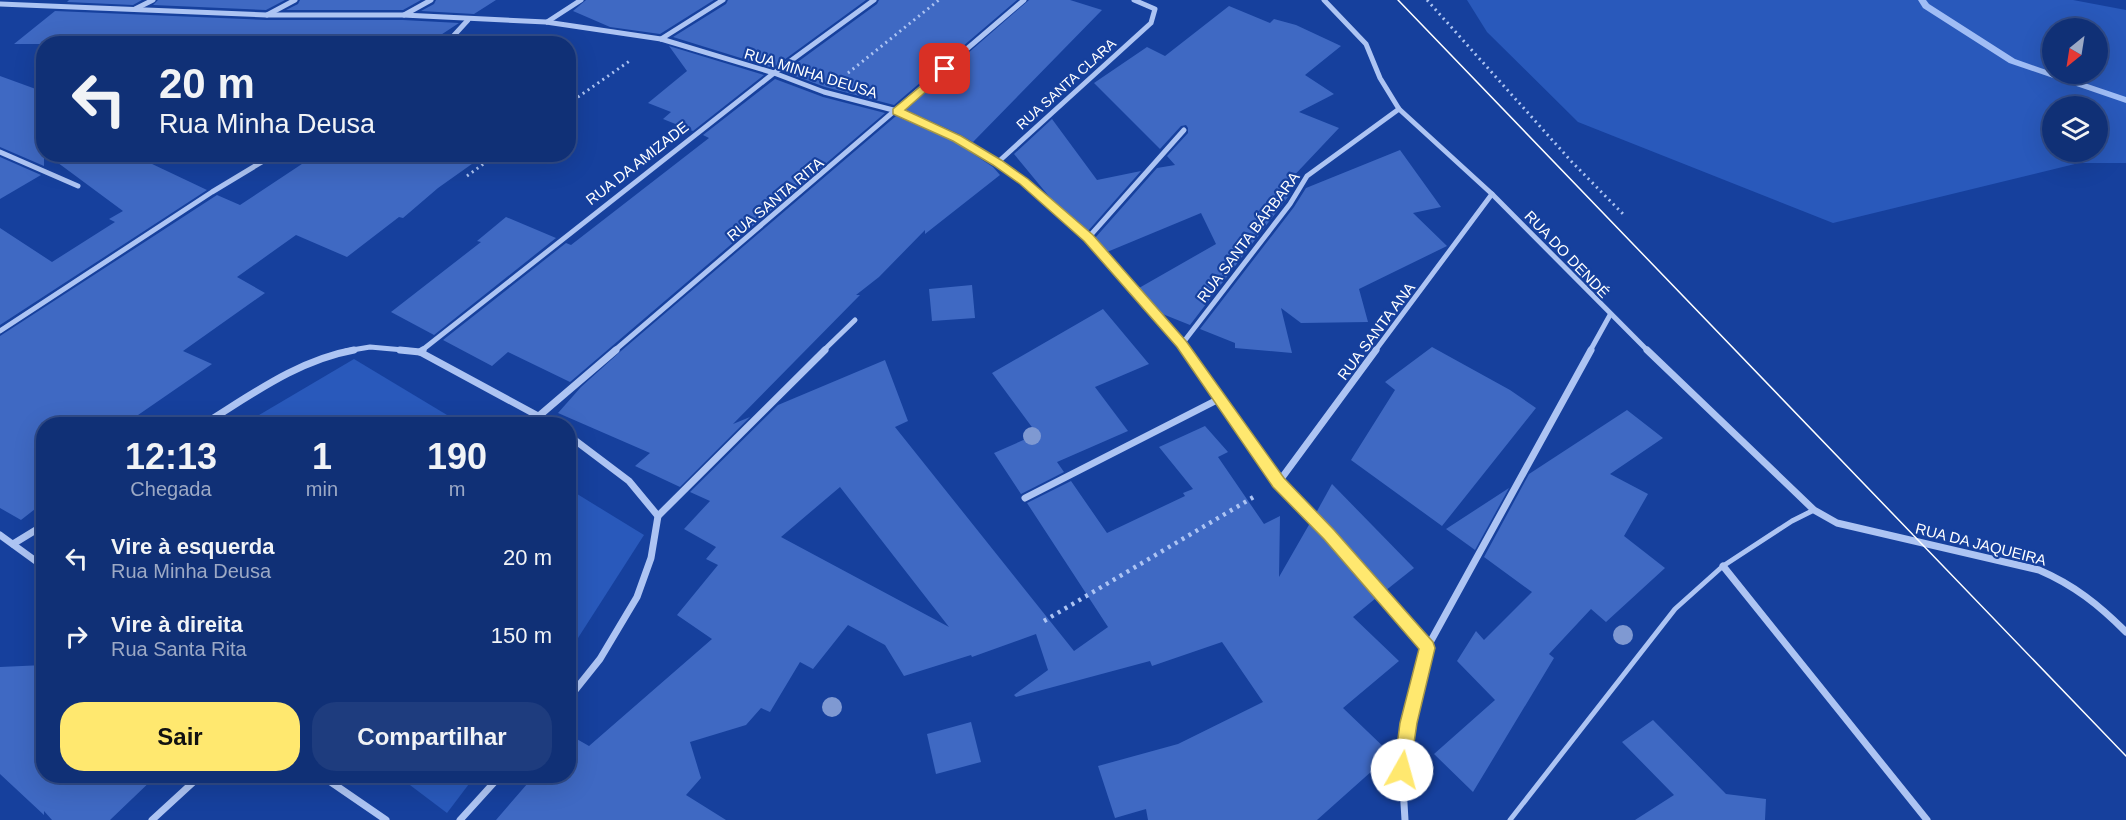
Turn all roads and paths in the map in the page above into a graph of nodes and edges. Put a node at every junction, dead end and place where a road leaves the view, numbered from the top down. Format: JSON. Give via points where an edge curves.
{"nodes":[{"id":1,"x":10,"y":0,"type":"edge"},
{"id":2,"x":153,"y":0,"type":"edge"},
{"id":3,"x":295,"y":0,"type":"edge"},
{"id":4,"x":431,"y":0,"type":"edge"},
{"id":5,"x":581,"y":0,"type":"edge"},
{"id":6,"x":723,"y":0,"type":"edge"},
{"id":7,"x":874,"y":0,"type":"edge"},
{"id":8,"x":939,"y":0,"type":"edge"},
{"id":9,"x":1024,"y":0,"type":"edge"},
{"id":10,"x":1134,"y":0,"type":"edge"},
{"id":11,"x":1324,"y":0,"type":"edge"},
{"id":12,"x":1427,"y":0,"type":"edge"},
{"id":13,"x":1,"y":4,"type":"edge"},
{"id":14,"x":134,"y":10,"type":"junction"},
{"id":15,"x":266,"y":15,"type":"junction"},
{"id":16,"x":404,"y":15,"type":"junction"},
{"id":17,"x":468,"y":20,"type":"junction"},
{"id":18,"x":546,"y":22,"type":"junction"},
{"id":19,"x":453,"y":36,"type":"edge"},
{"id":20,"x":661,"y":39,"type":"junction"},
{"id":21,"x":774,"y":73,"type":"junction"},
{"id":22,"x":824,"y":92,"type":"junction"},
{"id":23,"x":576,"y":98,"type":"edge"},
{"id":24,"x":1399,"y":110,"type":"junction"},
{"id":25,"x":897,"y":111,"type":"junction"},
{"id":26,"x":1184,"y":130,"type":"dead end"},
{"id":27,"x":0,"y":152,"type":"edge"},
{"id":28,"x":262,"y":162,"type":"edge"},
{"id":29,"x":486,"y":162,"type":"edge"},
{"id":30,"x":997,"y":163,"type":"junction"},
{"id":31,"x":467,"y":176,"type":"dead end"},
{"id":32,"x":78,"y":186,"type":"dead end"},
{"id":33,"x":1492,"y":194,"type":"junction"},
{"id":34,"x":1624,"y":214,"type":"dead end"},
{"id":35,"x":1088,"y":238,"type":"junction"},
{"id":36,"x":1610,"y":315,"type":"junction"},
{"id":37,"x":855,"y":320,"type":"dead end"},
{"id":38,"x":0,"y":331,"type":"edge"},
{"id":39,"x":1182,"y":344,"type":"junction"},
{"id":40,"x":420,"y":352,"type":"junction"},
{"id":41,"x":1219,"y":399,"type":"junction"},
{"id":42,"x":540,"y":416,"type":"joint"},
{"id":43,"x":215,"y":417,"type":"edge"},
{"id":44,"x":576,"y":441,"type":"edge"},
{"id":45,"x":1278,"y":483,"type":"junction"},
{"id":46,"x":1025,"y":498,"type":"dead end"},
{"id":47,"x":1814,"y":510,"type":"junction"},
{"id":48,"x":658,"y":516,"type":"junction"},
{"id":49,"x":36,"y":530,"type":"edge"},
{"id":50,"x":0,"y":535,"type":"edge"},
{"id":51,"x":13,"y":544,"type":"junction"},
{"id":52,"x":36,"y":561,"type":"edge"},
{"id":53,"x":1723,"y":566,"type":"junction"},
{"id":54,"x":1044,"y":621,"type":"dead end"},
{"id":55,"x":2126,"y":632,"type":"edge"},
{"id":56,"x":1427,"y":648,"type":"junction"},
{"id":57,"x":576,"y":688,"type":"edge"},
{"id":58,"x":193,"y":783,"type":"edge"},
{"id":59,"x":332,"y":783,"type":"edge"},
{"id":60,"x":494,"y":783,"type":"edge"},
{"id":61,"x":152,"y":820,"type":"edge"},
{"id":62,"x":386,"y":820,"type":"edge"},
{"id":63,"x":460,"y":820,"type":"edge"},
{"id":64,"x":1405,"y":820,"type":"edge"},
{"id":65,"x":1510,"y":820,"type":"edge"},
{"id":66,"x":1927,"y":820,"type":"edge"}],
"edges":[{"from":1,"to":13,"type":"street"},
{"from":2,"to":14,"type":"street"},
{"from":3,"to":15,"type":"street"},
{"from":4,"to":16,"type":"street"},
{"from":5,"to":18,"type":"street"},
{"from":6,"to":20,"type":"street"},
{"from":7,"to":21,"type":"street","name":"RUA DA AMIZADE"},
{"from":8,"to":22,"type":"path"},
{"from":9,"to":25,"type":"street","name":"RUA SANTA RITA"},
{"from":10,"to":30,"type":"street","name":"RUA SANTA CLARA","via":[[1155,9],[1150,23]]},
{"from":11,"to":24,"type":"street","name":"RUA DO DENDÉ","via":[[1366,44]]},
{"from":12,"to":34,"type":"path","via":[[1571,161]]},
{"from":13,"to":14,"type":"street","name":"RUA MINHA DEUSA"},
{"from":14,"to":15,"type":"street","name":"RUA MINHA DEUSA"},
{"from":15,"to":16,"type":"street","name":"RUA MINHA DEUSA"},
{"from":16,"to":17,"type":"street","name":"RUA MINHA DEUSA"},
{"from":17,"to":18,"type":"street","name":"RUA MINHA DEUSA"},
{"from":17,"to":19,"type":"street"},
{"from":18,"to":20,"type":"street","name":"RUA MINHA DEUSA"},
{"from":20,"to":21,"type":"street","name":"RUA MINHA DEUSA"},
{"from":20,"to":23,"type":"path"},
{"from":21,"to":22,"type":"street","name":"RUA MINHA DEUSA"},
{"from":21,"to":40,"type":"street","name":"RUA DA AMIZADE"},
{"from":22,"to":25,"type":"street","name":"RUA MINHA DEUSA"},
{"from":24,"to":33,"type":"street","name":"RUA DO DENDÉ"},
{"from":24,"to":39,"type":"street","name":"RUA SANTA BÁRBARA","via":[[1307,176],[1290,204]]},
{"from":25,"to":30,"type":"street","name":"RUA MINHA DEUSA","via":[[957,138]]},
{"from":25,"to":42,"type":"street","name":"RUA SANTA RITA"},
{"from":26,"to":35,"type":"street"},
{"from":27,"to":32,"type":"street"},
{"from":28,"to":38,"type":"street"},
{"from":29,"to":31,"type":"path"},
{"from":30,"to":35,"type":"street","name":"RUA MINHA DEUSA"},
{"from":33,"to":36,"type":"street","name":"RUA DO DENDÉ"},
{"from":33,"to":45,"type":"street","name":"RUA SANTA ANA"},
{"from":35,"to":39,"type":"street","name":"RUA MINHA DEUSA"},
{"from":36,"to":47,"type":"street","name":"RUA DO DENDÉ"},
{"from":36,"to":56,"type":"street"},
{"from":37,"to":48,"type":"street"},
{"from":39,"to":41,"type":"street","name":"RUA MINHA DEUSA"},
{"from":40,"to":42,"type":"street"},
{"from":40,"to":43,"type":"street","via":[[369,347],[343,352],[277,379]]},
{"from":41,"to":45,"type":"street","name":"RUA MINHA DEUSA"},
{"from":41,"to":46,"type":"street"},
{"from":44,"to":48,"type":"street","via":[[646,496]]},
{"from":45,"to":54,"type":"path"},
{"from":45,"to":56,"type":"street","name":"RUA MINHA DEUSA","via":[[1329,535]]},
{"from":47,"to":53,"type":"lane"},
{"from":47,"to":55,"type":"street","name":"RUA DA JAQUEIRA","via":[[1837,523],[2039,570],[2069,582],[2093,598]]},
{"from":48,"to":57,"type":"street","via":[[654,548],[643,583],[619,628]]},
{"from":49,"to":51,"type":"street"},
{"from":50,"to":51,"type":"street"},
{"from":51,"to":52,"type":"street"},
{"from":53,"to":65,"type":"lane","via":[[1675,609]]},
{"from":53,"to":66,"type":"street"},
{"from":56,"to":64,"type":"street","via":[[1408,723],[1402,770]]},
{"from":58,"to":61,"type":"street"},
{"from":59,"to":62,"type":"street"},
{"from":60,"to":63,"type":"street"}]}
